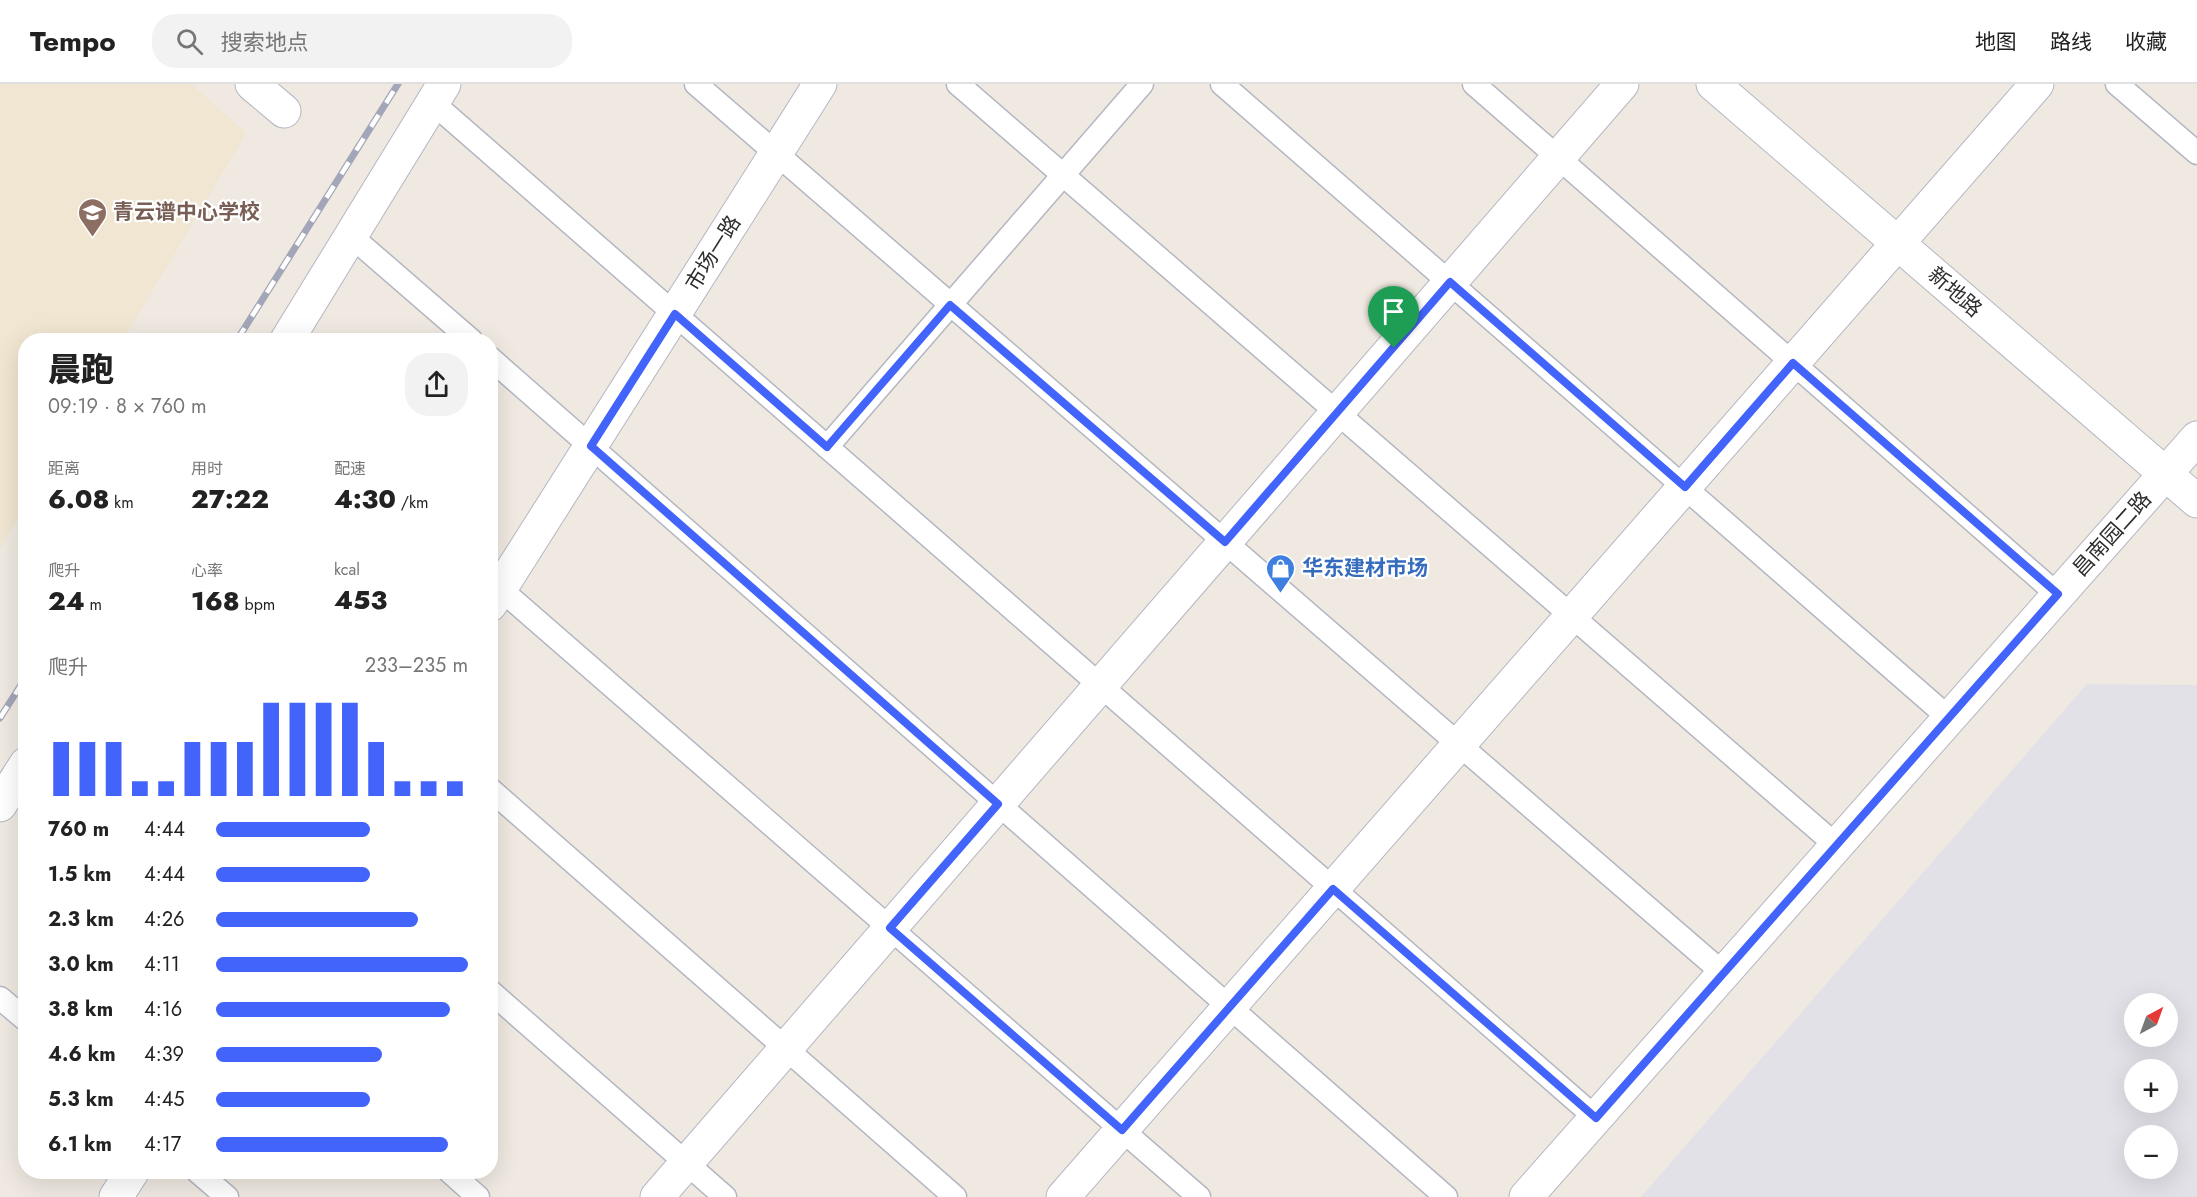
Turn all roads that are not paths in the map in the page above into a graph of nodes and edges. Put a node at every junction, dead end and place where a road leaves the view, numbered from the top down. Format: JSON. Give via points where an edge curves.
{"nodes":[{"id":1,"x":252,"y":84,"type":"edge"},
{"id":2,"x":696,"y":84,"type":"edge"},
{"id":3,"x":820,"y":84,"type":"edge"},
{"id":4,"x":958,"y":84,"type":"edge"},
{"id":5,"x":1142,"y":84,"type":"edge"},
{"id":6,"x":1222,"y":84,"type":"edge"},
{"id":7,"x":1474,"y":84,"type":"edge"},
{"id":8,"x":1622,"y":84,"type":"edge"},
{"id":9,"x":1713,"y":84,"type":"edge"},
{"id":10,"x":2037,"y":84,"type":"edge"},
{"id":11,"x":2117,"y":84,"type":"edge"},
{"id":12,"x":439,"y":93,"type":"edge"},
{"id":13,"x":284,"y":111,"type":"dead end"},
{"id":14,"x":776,"y":153,"type":"junction"},
{"id":15,"x":2197,"y":153,"type":"edge"},
{"id":16,"x":1558,"y":158,"type":"junction"},
{"id":17,"x":1063,"y":175,"type":"junction"},
{"id":18,"x":351,"y":236,"type":"junction"},
{"id":19,"x":1898,"y":243,"type":"junction"},
{"id":20,"x":1450,"y":282,"type":"junction"},
{"id":21,"x":950,"y":305,"type":"junction"},
{"id":22,"x":675,"y":314,"type":"junction"},
{"id":23,"x":291,"y":333,"type":"edge"},
{"id":24,"x":463,"y":333,"type":"edge"},
{"id":25,"x":1793,"y":363,"type":"junction"},
{"id":26,"x":498,"y":365,"type":"edge"},
{"id":27,"x":1337,"y":413,"type":"junction"},
{"id":28,"x":2197,"y":438,"type":"edge"},
{"id":29,"x":591,"y":446,"type":"junction"},
{"id":30,"x":827,"y":447,"type":"junction"},
{"id":31,"x":2166,"y":473,"type":"junction"},
{"id":32,"x":1685,"y":487,"type":"junction"},
{"id":33,"x":2197,"y":501,"type":"edge"},
{"id":34,"x":1225,"y":542,"type":"junction"},
{"id":35,"x":498,"y":585,"type":"edge"},
{"id":36,"x":498,"y":594,"type":"edge"},
{"id":37,"x":2058,"y":594,"type":"junction"},
{"id":38,"x":1571,"y":616,"type":"junction"},
{"id":39,"x":1100,"y":686,"type":"junction"},
{"id":40,"x":1949,"y":718,"type":"junction"},
{"id":41,"x":1458,"y":745,"type":"junction"},
{"id":42,"x":498,"y":796,"type":"edge"},
{"id":43,"x":998,"y":804,"type":"junction"},
{"id":44,"x":1837,"y":846,"type":"junction"},
{"id":45,"x":1333,"y":889,"type":"junction"},
{"id":46,"x":890,"y":928,"type":"junction"},
{"id":47,"x":1723,"y":974,"type":"junction"},
{"id":48,"x":0,"y":998,"type":"edge"},
{"id":49,"x":498,"y":998,"type":"edge"},
{"id":50,"x":1229,"y":1007,"type":"junction"},
{"id":51,"x":18,"y":1013,"type":"edge"},
{"id":52,"x":786,"y":1049,"type":"junction"},
{"id":53,"x":1596,"y":1118,"type":"junction"},
{"id":54,"x":1122,"y":1130,"type":"junction"},
{"id":55,"x":686,"y":1163,"type":"junction"},
{"id":56,"x":128,"y":1179,"type":"edge"},
{"id":57,"x":206,"y":1179,"type":"edge"},
{"id":58,"x":458,"y":1179,"type":"edge"},
{"id":59,"x":116,"y":1197,"type":"edge"},
{"id":60,"x":227,"y":1197,"type":"edge"},
{"id":61,"x":478,"y":1197,"type":"edge"},
{"id":62,"x":657,"y":1197,"type":"edge"},
{"id":63,"x":725,"y":1197,"type":"edge"},
{"id":64,"x":955,"y":1197,"type":"edge"},
{"id":65,"x":1063,"y":1197,"type":"edge"},
{"id":66,"x":1199,"y":1197,"type":"edge"},
{"id":67,"x":1446,"y":1197,"type":"edge"},
{"id":68,"x":1526,"y":1197,"type":"edge"}],
"edges":[{"from":1,"to":13,"type":"street"},
{"from":2,"to":14,"type":"lane"},
{"from":3,"to":14,"type":"street","name":"市场一路"},
{"from":4,"to":17,"type":"lane"},
{"from":5,"to":17,"type":"lane"},
{"from":6,"to":20,"type":"lane"},
{"from":7,"to":16,"type":"lane"},
{"from":8,"to":16,"type":"street"},
{"from":9,"to":19,"type":"street","name":"新地路"},
{"from":10,"to":19,"type":"street"},
{"from":11,"to":15,"type":"lane"},
{"from":12,"to":18,"type":"street"},
{"from":12,"to":22,"type":"lane"},
{"from":14,"to":21,"type":"lane"},
{"from":14,"to":22,"type":"street","name":"市场一路"},
{"from":16,"to":20,"type":"street"},
{"from":16,"to":25,"type":"lane"},
{"from":17,"to":21,"type":"lane"},
{"from":17,"to":27,"type":"lane"},
{"from":18,"to":23,"type":"street"},
{"from":18,"to":24,"type":"lane"},
{"from":19,"to":25,"type":"street"},
{"from":19,"to":31,"type":"street","name":"新地路"},
{"from":20,"to":27,"type":"street"},
{"from":20,"to":32,"type":"lane"},
{"from":21,"to":30,"type":"lane"},
{"from":21,"to":34,"type":"lane"},
{"from":22,"to":29,"type":"street","name":"市场一路"},
{"from":22,"to":30,"type":"lane"},
{"from":25,"to":32,"type":"street"},
{"from":25,"to":37,"type":"lane"},
{"from":26,"to":29,"type":"lane"},
{"from":27,"to":34,"type":"street"},
{"from":27,"to":38,"type":"lane"},
{"from":28,"to":31,"type":"street","name":"昌南园二路"},
{"from":29,"to":35,"type":"street","name":"市场一路"},
{"from":29,"to":43,"type":"lane"},
{"from":30,"to":39,"type":"lane"},
{"from":31,"to":33,"type":"street","name":"新地路"},
{"from":31,"to":37,"type":"street","name":"昌南园二路"},
{"from":32,"to":38,"type":"street"},
{"from":32,"to":40,"type":"lane"},
{"from":34,"to":39,"type":"street"},
{"from":34,"to":41,"type":"lane"},
{"from":36,"to":46,"type":"lane"},
{"from":37,"to":40,"type":"street","name":"昌南园二路"},
{"from":38,"to":41,"type":"street"},
{"from":38,"to":44,"type":"lane"},
{"from":39,"to":43,"type":"street"},
{"from":39,"to":45,"type":"lane"},
{"from":40,"to":44,"type":"street","name":"昌南园二路"},
{"from":41,"to":45,"type":"street"},
{"from":41,"to":47,"type":"lane"},
{"from":42,"to":52,"type":"lane"},
{"from":43,"to":46,"type":"street"},
{"from":43,"to":50,"type":"lane"},
{"from":44,"to":47,"type":"street","name":"昌南园二路"},
{"from":45,"to":50,"type":"street"},
{"from":45,"to":53,"type":"lane"},
{"from":46,"to":52,"type":"street"},
{"from":46,"to":54,"type":"lane"},
{"from":47,"to":53,"type":"street","name":"昌南园二路"},
{"from":48,"to":51,"type":"lane"},
{"from":49,"to":55,"type":"lane"},
{"from":50,"to":54,"type":"street"},
{"from":50,"to":67,"type":"lane"},
{"from":52,"to":55,"type":"street"},
{"from":52,"to":64,"type":"lane"},
{"from":53,"to":68,"type":"street","name":"昌南园二路"},
{"from":54,"to":65,"type":"street"},
{"from":54,"to":66,"type":"lane"},
{"from":55,"to":62,"type":"street"},
{"from":55,"to":63,"type":"lane"},
{"from":56,"to":59,"type":"street"},
{"from":57,"to":60,"type":"lane"},
{"from":58,"to":61,"type":"lane"}]}
